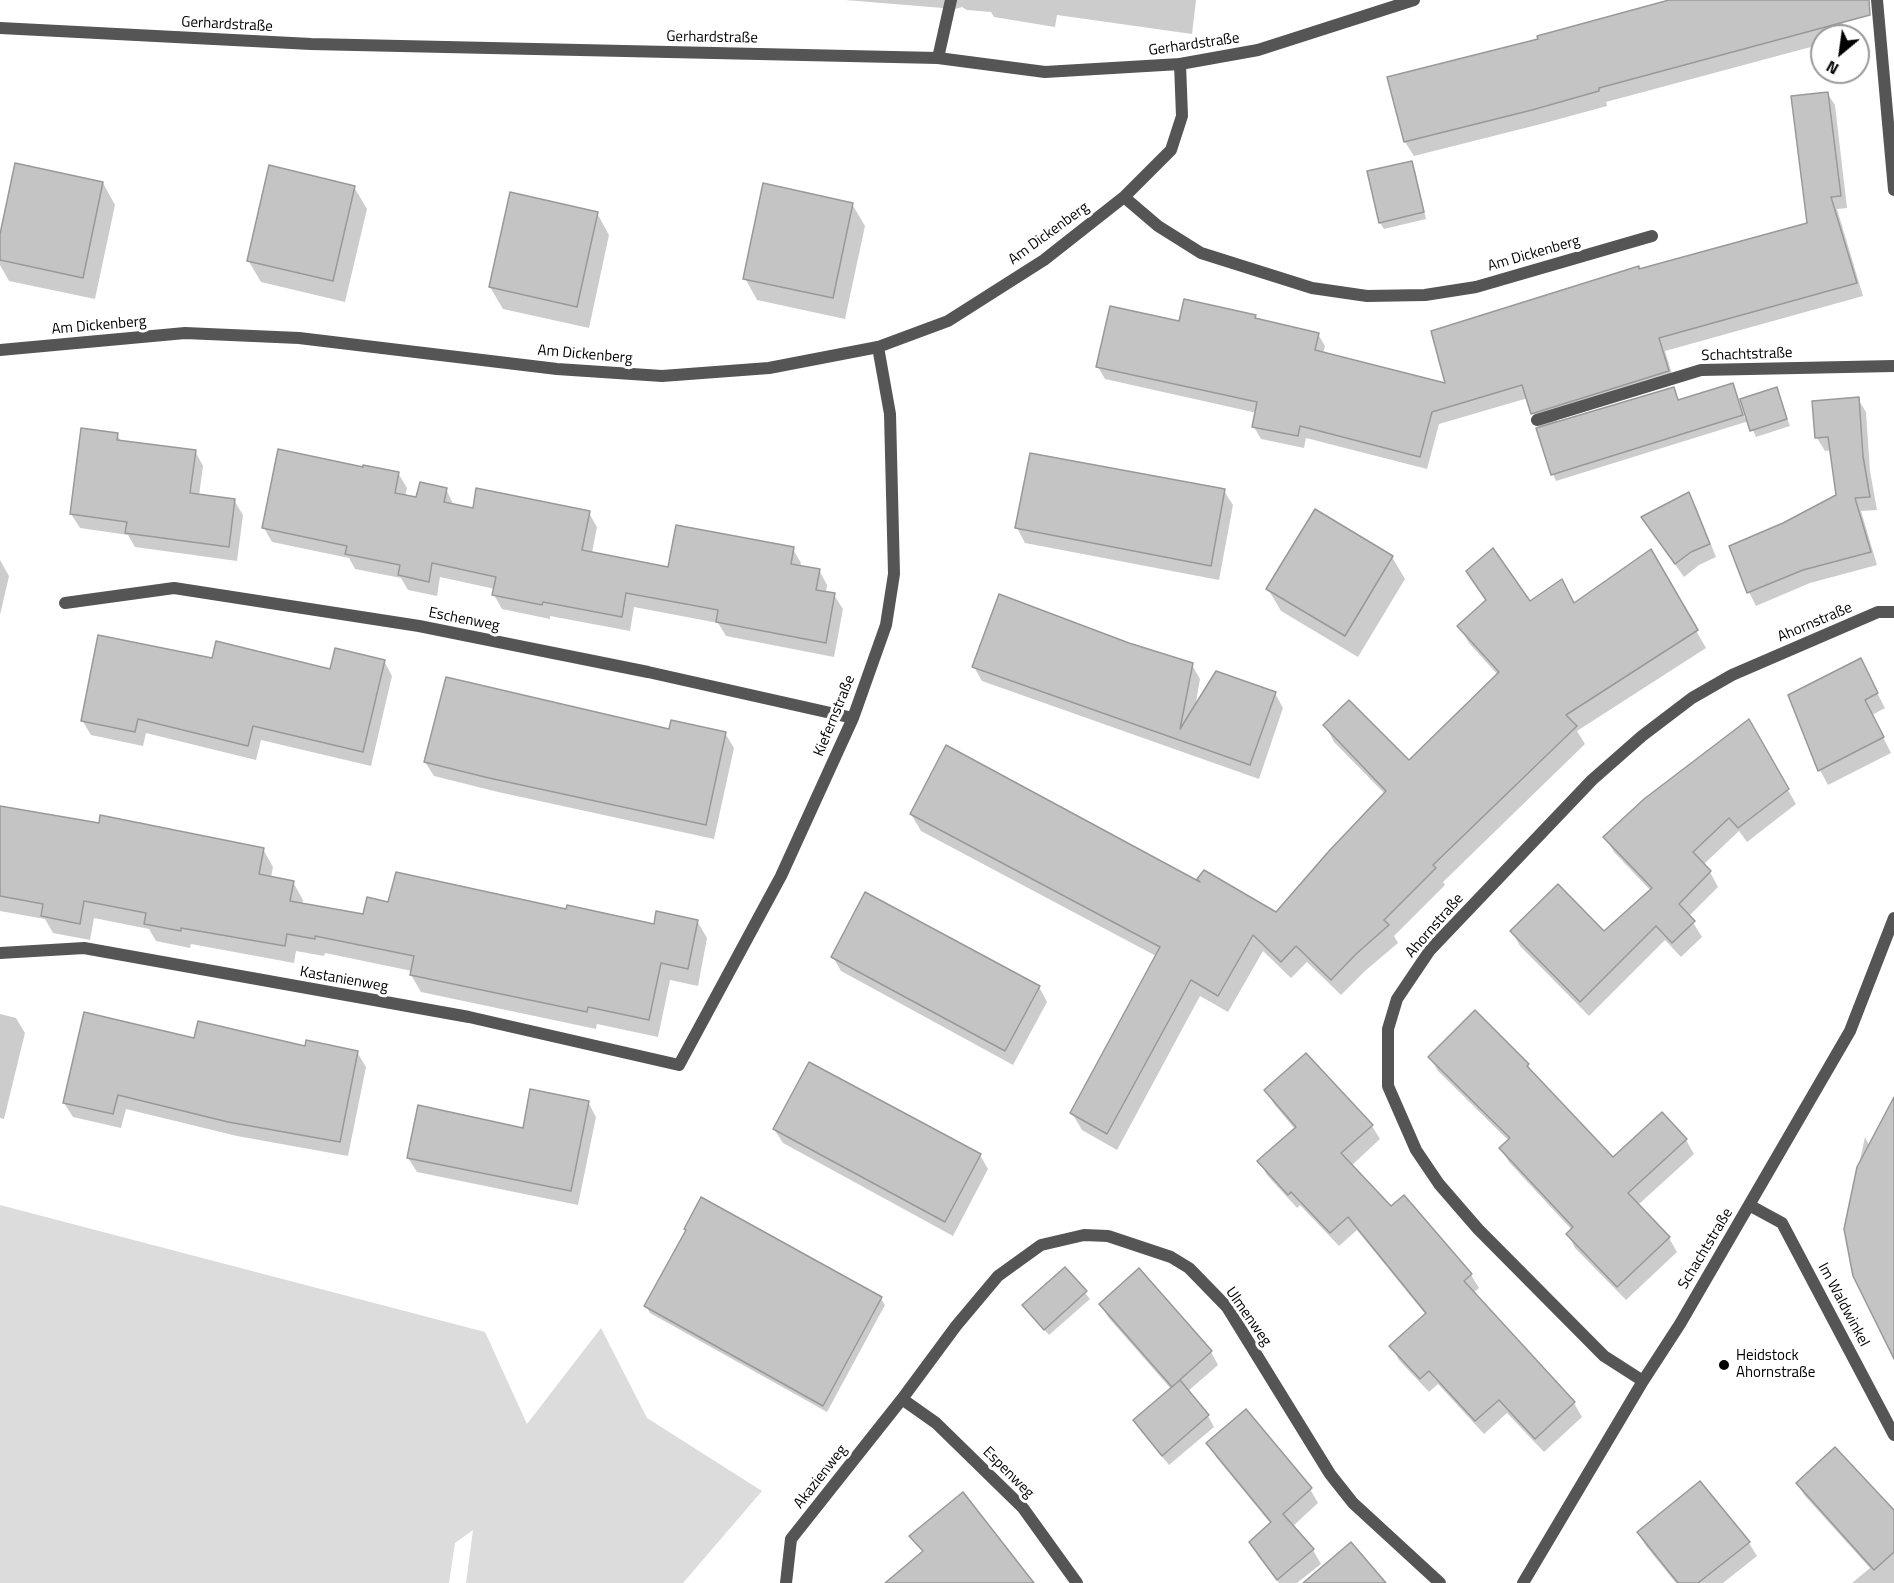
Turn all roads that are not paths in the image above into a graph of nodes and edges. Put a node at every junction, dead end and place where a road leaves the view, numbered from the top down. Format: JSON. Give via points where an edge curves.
{"nodes":[{"id":1,"x":951,"y":0,"type":"edge"},
{"id":2,"x":1414,"y":0,"type":"edge"},
{"id":3,"x":1877,"y":0,"type":"edge"},
{"id":4,"x":0,"y":28,"type":"edge"},
{"id":5,"x":938,"y":58,"type":"junction"},
{"id":6,"x":1180,"y":64,"type":"junction"},
{"id":7,"x":1894,"y":190,"type":"edge"},
{"id":8,"x":1124,"y":197,"type":"junction"},
{"id":9,"x":1652,"y":236,"type":"dead end"},
{"id":10,"x":878,"y":347,"type":"junction"},
{"id":11,"x":0,"y":350,"type":"edge"},
{"id":12,"x":1894,"y":366,"type":"edge"},
{"id":13,"x":1537,"y":420,"type":"dead end"},
{"id":14,"x":65,"y":603,"type":"dead end"},
{"id":15,"x":1894,"y":612,"type":"edge"},
{"id":16,"x":853,"y":718,"type":"junction"},
{"id":17,"x":1894,"y":918,"type":"edge"},
{"id":18,"x":1892,"y":935,"type":"edge"},
{"id":19,"x":0,"y":953,"type":"edge"},
{"id":20,"x":679,"y":1065,"type":"joint"},
{"id":21,"x":1749,"y":1205,"type":"junction"},
{"id":22,"x":1643,"y":1381,"type":"junction"},
{"id":23,"x":902,"y":1399,"type":"junction"},
{"id":24,"x":1894,"y":1435,"type":"edge"},
{"id":25,"x":786,"y":1583,"type":"edge"},
{"id":26,"x":1077,"y":1583,"type":"edge"},
{"id":27,"x":1440,"y":1583,"type":"edge"},
{"id":28,"x":1523,"y":1583,"type":"edge"}],
"edges":[{"from":1,"to":5,"type":"street"},
{"from":2,"to":6,"type":"street","name":"Gerhardstraße","via":[[1258,50]]},
{"from":3,"to":7,"type":"street"},
{"from":4,"to":5,"type":"street","name":"Gerhardstraße","via":[[311,44]]},
{"from":5,"to":6,"type":"street","name":"Gerhardstraße","via":[[1045,72]]},
{"from":6,"to":8,"type":"street","name":"Am Dickenberg","via":[[1182,116],[1172,150]]},
{"from":8,"to":9,"type":"street","name":"Am Dickenberg","via":[[1158,226],[1201,253],[1312,288],[1367,296],[1425,295],[1476,287]]},
{"from":8,"to":10,"type":"street","name":"Am Dickenberg","via":[[1044,260],[948,321]]},
{"from":10,"to":11,"type":"street","name":"Am Dickenberg","via":[[769,368],[662,376],[557,369],[299,338],[185,333]]},
{"from":10,"to":16,"type":"street","name":"Kiefernstraße","via":[[890,414],[894,574],[886,625]]},
{"from":12,"to":13,"type":"street","name":"Schachtstraße","via":[[1701,370]]},
{"from":14,"to":16,"type":"street","name":"Eschenweg","via":[[174,588],[419,626]]},
{"from":15,"to":22,"type":"street","name":"Ahornstraße","via":[[1878,612],[1732,675],[1692,698],[1650,730],[1592,780],[1430,950],[1396,999],[1388,1029],[1388,1086],[1416,1150],[1439,1184],[1486,1238],[1604,1356]]},
{"from":16,"to":20,"type":"street","name":"Kiefernstraße","via":[[781,876]]},
{"from":17,"to":18,"type":"street","name":"Schachtstraße"},
{"from":18,"to":21,"type":"street","name":"Schachtstraße","via":[[1850,1031]]},
{"from":19,"to":20,"type":"street","name":"Kastanienweg","via":[[84,948],[469,1017]]},
{"from":21,"to":22,"type":"street","name":"Schachtstraße"},
{"from":21,"to":24,"type":"street","name":"Im Waldwinkel","via":[[1782,1223]]},
{"from":22,"to":28,"type":"street","name":"Schachtstraße"},
{"from":23,"to":25,"type":"street","name":"Akazienweg","via":[[791,1539]]},
{"from":23,"to":26,"type":"street","name":"Espenweg","via":[[936,1423],[1023,1508]]},
{"from":23,"to":27,"type":"street","name":"Ulmenweg","via":[[998,1276],[1041,1245],[1084,1235],[1108,1236],[1171,1257],[1190,1268],[1227,1307],[1330,1474],[1353,1503]]}]}
